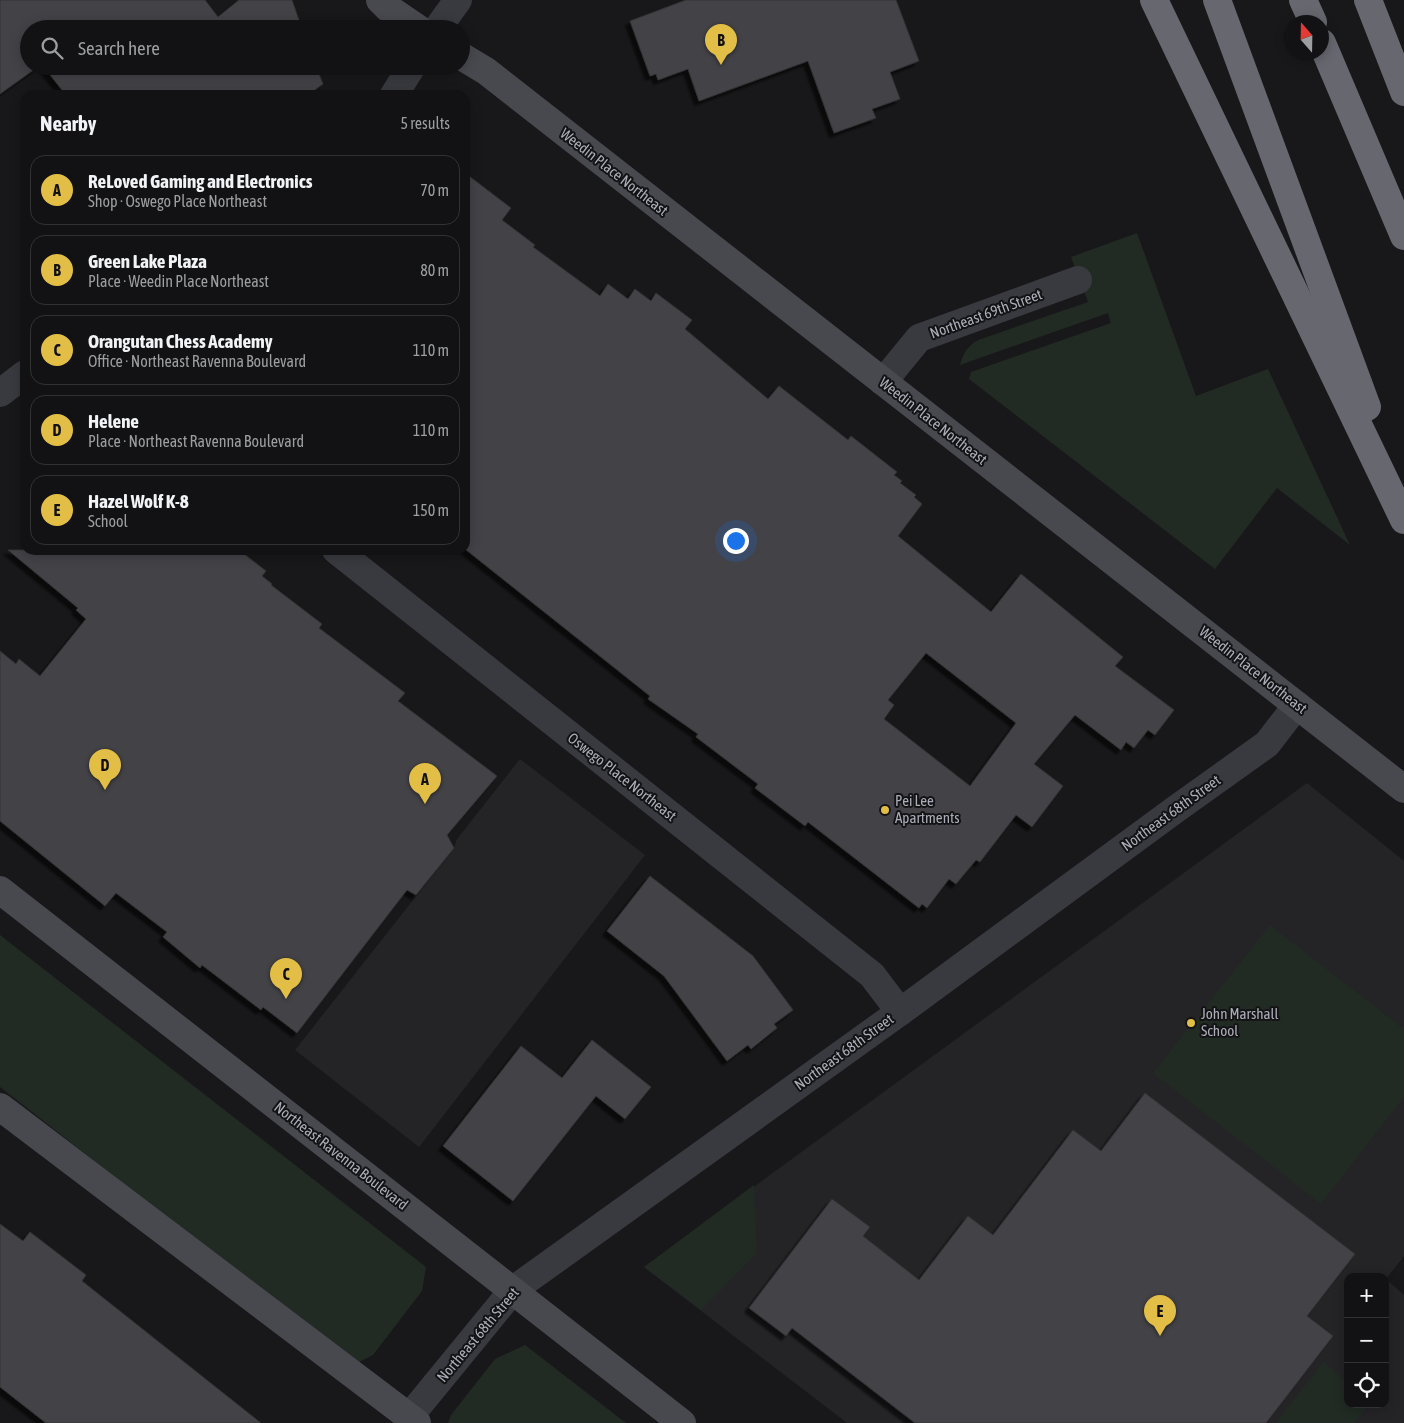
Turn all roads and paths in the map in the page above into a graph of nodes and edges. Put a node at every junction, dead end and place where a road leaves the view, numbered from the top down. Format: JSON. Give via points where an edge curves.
{"nodes":[{"id":1,"x":380,"y":0,"type":"edge"},
{"id":2,"x":458,"y":0,"type":"edge"},
{"id":3,"x":1154,"y":0,"type":"edge"},
{"id":4,"x":1217,"y":0,"type":"edge"},
{"id":5,"x":1303,"y":0,"type":"edge"},
{"id":6,"x":1368,"y":0,"type":"edge"},
{"id":7,"x":1310,"y":15,"type":"edge"},
{"id":8,"x":406,"y":20,"type":"edge"},
{"id":9,"x":444,"y":20,"type":"edge"},
{"id":10,"x":1329,"y":59,"type":"edge"},
{"id":11,"x":470,"y":61,"type":"edge"},
{"id":12,"x":406,"y":75,"type":"edge"},
{"id":13,"x":397,"y":90,"type":"edge"},
{"id":14,"x":1404,"y":92,"type":"edge"},
{"id":15,"x":1404,"y":236,"type":"edge"},
{"id":16,"x":1078,"y":280,"type":"dead end"},
{"id":17,"x":20,"y":378,"type":"edge"},
{"id":18,"x":883,"y":382,"type":"junction"},
{"id":19,"x":0,"y":392,"type":"edge"},
{"id":20,"x":1404,"y":508,"type":"edge"},
{"id":21,"x":1404,"y":520,"type":"edge"},
{"id":22,"x":342,"y":555,"type":"edge"},
{"id":23,"x":1297,"y":705,"type":"junction"},
{"id":24,"x":1404,"y":789,"type":"edge"},
{"id":25,"x":0,"y":890,"type":"edge"},
{"id":26,"x":900,"y":1012,"type":"junction"},
{"id":27,"x":0,"y":1107,"type":"edge"},
{"id":28,"x":513,"y":1290,"type":"junction"},
{"id":29,"x":413,"y":1420,"type":"edge"},
{"id":30,"x":682,"y":1423,"type":"edge"}],
"edges":[{"from":1,"to":8,"type":"main road"},
{"from":2,"to":9,"type":"street"},
{"from":3,"to":21,"type":"highway"},
{"from":4,"to":20,"type":"highway"},
{"from":5,"to":7,"type":"highway"},
{"from":6,"to":14,"type":"highway"},
{"from":10,"to":15,"type":"highway"},
{"from":11,"to":18,"type":"main road","name":"Weedin Place Northeast"},
{"from":12,"to":13,"type":"street"},
{"from":16,"to":18,"type":"street","name":"Northeast 69th Street","via":[[919,338]]},
{"from":17,"to":19,"type":"street"},
{"from":18,"to":23,"type":"main road","name":"Weedin Place Northeast"},
{"from":22,"to":26,"type":"street","name":"Oswego Place Northeast","via":[[872,975]]},
{"from":23,"to":24,"type":"main road","name":"Weedin Place Northeast"},
{"from":23,"to":26,"type":"street","name":"Northeast 68th Street","via":[[1266,744]]},
{"from":25,"to":28,"type":"main road","name":"Northeast Ravenna Boulevard"},
{"from":26,"to":28,"type":"street","name":"Northeast 68th Street"},
{"from":27,"to":29,"type":"main road"},
{"from":28,"to":29,"type":"street","name":"Northeast 68th Street"},
{"from":28,"to":30,"type":"main road","name":"Northeast Ravenna Boulevard"}]}
